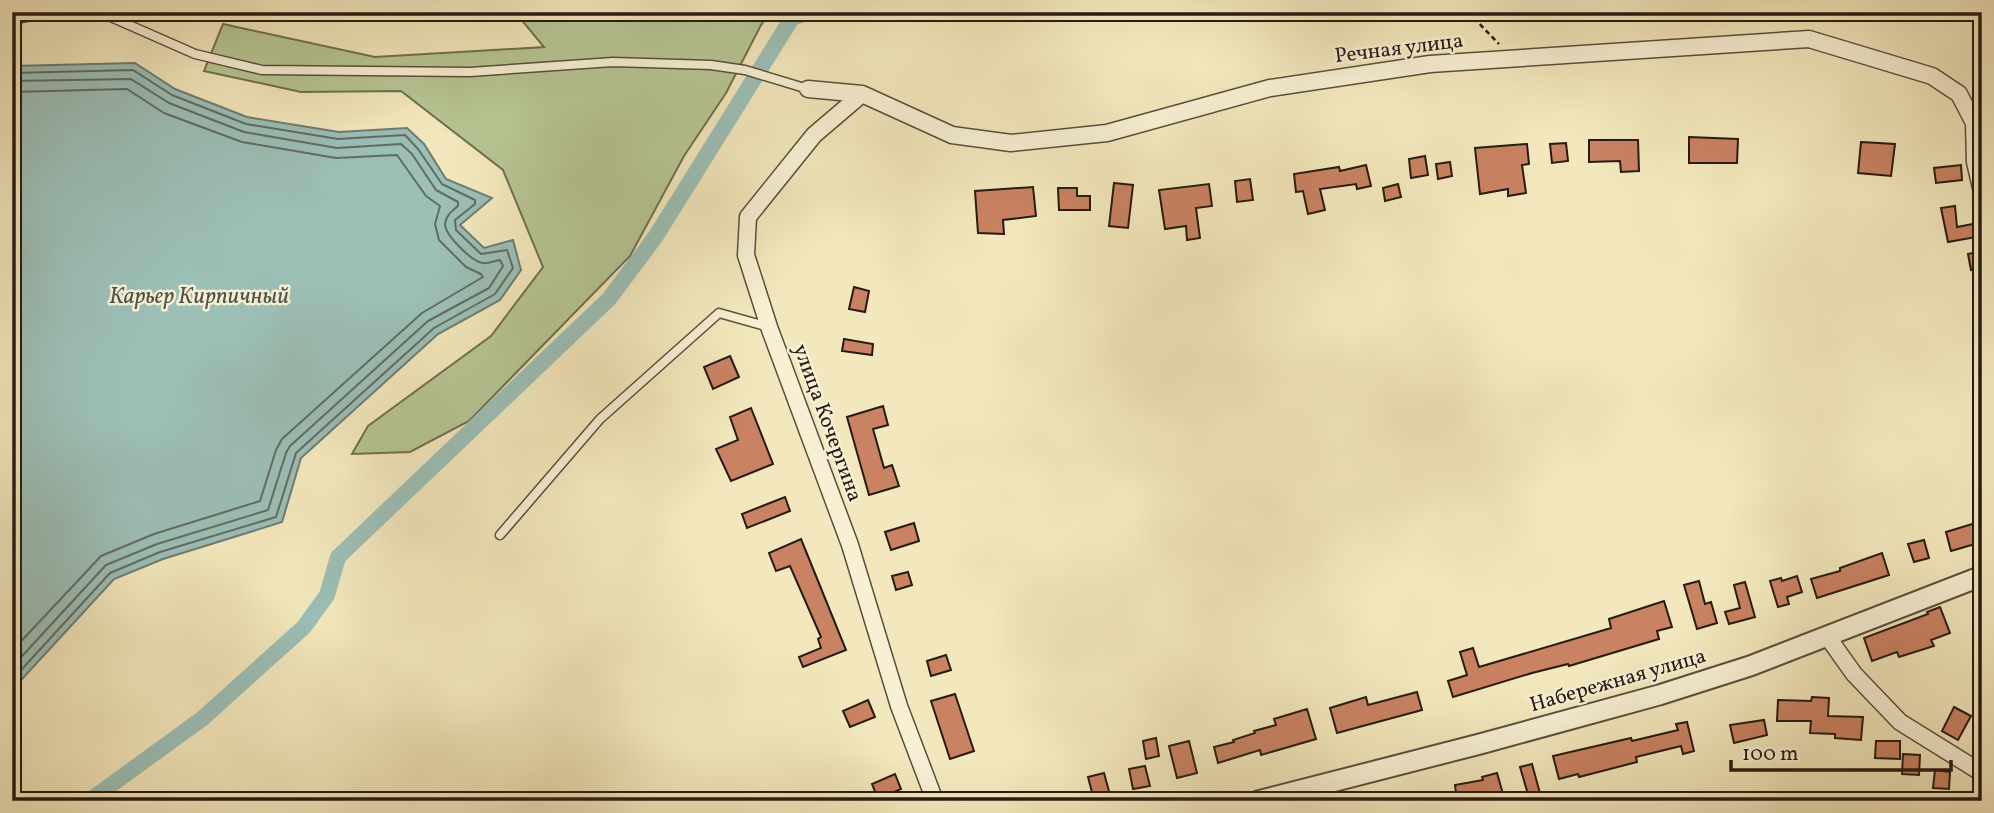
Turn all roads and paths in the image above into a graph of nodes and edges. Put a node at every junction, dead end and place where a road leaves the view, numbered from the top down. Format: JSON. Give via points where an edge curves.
{"nodes":[{"id":1,"x":49,"y":12,"type":"edge"},
{"id":2,"x":92,"y":12,"type":"edge"},
{"id":3,"x":1468,"y":12,"type":"edge"},
{"id":4,"x":12,"y":20,"type":"edge"},
{"id":5,"x":1514,"y":59,"type":"junction"},
{"id":6,"x":808,"y":89,"type":"joint"},
{"id":7,"x":862,"y":94,"type":"junction"},
{"id":8,"x":1978,"y":122,"type":"edge"},
{"id":9,"x":1982,"y":192,"type":"edge"},
{"id":10,"x":769,"y":327,"type":"junction"},
{"id":11,"x":500,"y":536,"type":"dead end"},
{"id":12,"x":1982,"y":576,"type":"edge"},
{"id":13,"x":1827,"y":636,"type":"junction"},
{"id":14,"x":1982,"y":773,"type":"edge"},
{"id":15,"x":935,"y":801,"type":"edge"},
{"id":16,"x":1258,"y":801,"type":"edge"}],
"edges":[{"from":1,"to":4,"type":"lane"},
{"from":2,"to":6,"type":"lane","via":[[195,54],[262,69],[470,72],[613,62],[711,65]]},
{"from":3,"to":5,"type":"path"},
{"from":5,"to":7,"type":"street","name":"Речная улица","via":[[1430,64],[1269,88],[1107,133],[1011,143],[952,135]]},
{"from":5,"to":8,"type":"street","name":"Речная улица","via":[[1809,39],[1933,76],[1959,94]]},
{"from":6,"to":7,"type":"street","name":"Речная улица"},
{"from":7,"to":10,"type":"street","name":"улица Кочергина","via":[[814,135],[748,217],[746,255]]},
{"from":8,"to":9,"type":"street","via":[[1975,162]]},
{"from":10,"to":11,"type":"lane","via":[[719,313],[600,419]]},
{"from":10,"to":15,"type":"street","name":"улица Кочергина","via":[[850,545],[899,706]]},
{"from":12,"to":13,"type":"street","name":"Набережная улица"},
{"from":13,"to":14,"type":"street","via":[[1854,674],[1900,722]]},
{"from":13,"to":16,"type":"street","name":"Набережная улица","via":[[1659,695]]}]}
